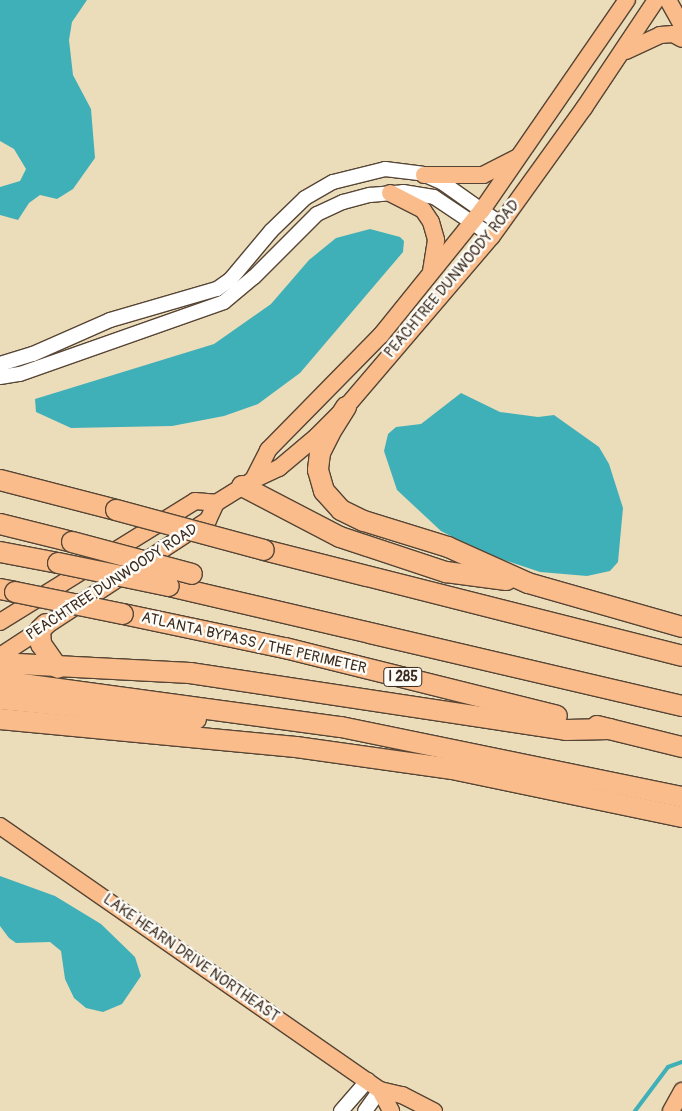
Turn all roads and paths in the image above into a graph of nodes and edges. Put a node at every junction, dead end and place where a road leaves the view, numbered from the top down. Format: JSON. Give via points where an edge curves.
{"nodes":[{"id":1,"x":628,"y":0,"type":"edge"},
{"id":2,"x":656,"y":0,"type":"edge"},
{"id":3,"x":668,"y":0,"type":"edge"},
{"id":4,"x":682,"y":24,"type":"edge"},
{"id":5,"x":682,"y":39,"type":"edge"},
{"id":6,"x":620,"y":55,"type":"junction"},
{"id":7,"x":521,"y":156,"type":"junction"},
{"id":8,"x":424,"y":175,"type":"junction"},
{"id":9,"x":390,"y":193,"type":"junction"},
{"id":10,"x":478,"y":216,"type":"junction"},
{"id":11,"x":496,"y":230,"type":"junction"},
{"id":12,"x":430,"y":274,"type":"junction"},
{"id":13,"x":0,"y":364,"type":"edge"},
{"id":14,"x":0,"y":378,"type":"edge"},
{"id":15,"x":346,"y":407,"type":"junction"},
{"id":16,"x":0,"y":480,"type":"edge"},
{"id":17,"x":247,"y":483,"type":"junction"},
{"id":18,"x":0,"y":484,"type":"edge"},
{"id":19,"x":22,"y":487,"type":"junction"},
{"id":20,"x":216,"y":503,"type":"junction"},
{"id":21,"x":0,"y":524,"type":"edge"},
{"id":22,"x":0,"y":552,"type":"edge"},
{"id":23,"x":528,"y":583,"type":"junction"},
{"id":24,"x":7,"y":591,"type":"edge"},
{"id":25,"x":240,"y":603,"type":"junction"},
{"id":26,"x":0,"y":622,"type":"edge"},
{"id":27,"x":46,"y":624,"type":"junction"},
{"id":28,"x":682,"y":627,"type":"edge"},
{"id":29,"x":0,"y":656,"type":"edge"},
{"id":30,"x":682,"y":656,"type":"edge"},
{"id":31,"x":0,"y":663,"type":"edge"},
{"id":32,"x":58,"y":668,"type":"junction"},
{"id":33,"x":0,"y":680,"type":"edge"},
{"id":34,"x":0,"y":699,"type":"edge"},
{"id":35,"x":682,"y":706,"type":"edge"},
{"id":36,"x":0,"y":719,"type":"edge"},
{"id":37,"x":610,"y":730,"type":"junction"},
{"id":38,"x":682,"y":747,"type":"edge"},
{"id":39,"x":542,"y":767,"type":"junction"},
{"id":40,"x":682,"y":797,"type":"edge"},
{"id":41,"x":682,"y":817,"type":"edge"},
{"id":42,"x":0,"y":826,"type":"edge"},
{"id":43,"x":374,"y":1085,"type":"junction"},
{"id":44,"x":682,"y":1091,"type":"edge"},
{"id":45,"x":341,"y":1111,"type":"edge"},
{"id":46,"x":365,"y":1111,"type":"edge"},
{"id":47,"x":391,"y":1111,"type":"edge"},
{"id":48,"x":434,"y":1111,"type":"edge"},
{"id":49,"x":671,"y":1111,"type":"edge"}],
"edges":[{"from":1,"to":7,"type":"main road","name":"PEACHTREE DUNWOODY ROAD"},
{"from":2,"to":6,"type":"main road","name":"PEACHTREE DUNWOODY ROAD"},
{"from":3,"to":4,"type":"main road"},
{"from":5,"to":6,"type":"main road","via":[[673,34],[660,35]]},
{"from":6,"to":11,"type":"main road","name":"PEACHTREE DUNWOODY ROAD"},
{"from":7,"to":8,"type":"main road","via":[[484,175]]},
{"from":7,"to":10,"type":"main road","name":"PEACHTREE DUNWOODY ROAD"},
{"from":8,"to":10,"type":"street","via":[[443,182]]},
{"from":8,"to":13,"type":"street","via":[[385,170],[333,182],[305,198],[271,231],[230,280],[217,289],[110,320],[34,354]]},
{"from":9,"to":10,"type":"street","via":[[434,197]]},
{"from":9,"to":12,"type":"main road","via":[[423,210],[431,222],[436,240]]},
{"from":9,"to":14,"type":"street","via":[[343,202],[317,214],[239,291],[208,310]]},
{"from":10,"to":11,"type":"street"},
{"from":10,"to":12,"type":"main road","name":"PEACHTREE DUNWOODY ROAD"},
{"from":11,"to":15,"type":"main road","name":"PEACHTREE DUNWOODY ROAD"},
{"from":12,"to":17,"type":"main road","name":"PEACHTREE DUNWOODY ROAD","via":[[381,335],[268,450]]},
{"from":15,"to":17,"type":"main road","name":"PEACHTREE DUNWOODY ROAD","via":[[279,468]]},
{"from":15,"to":23,"type":"highway","via":[[320,453],[318,470],[324,491],[341,510],[364,521],[448,548]]},
{"from":16,"to":19,"type":"highway"},
{"from":17,"to":20,"type":"main road","name":"PEACHTREE DUNWOODY ROAD"},
{"from":17,"to":23,"type":"highway","via":[[340,537],[446,572]]},
{"from":18,"to":19,"type":"highway"},
{"from":19,"to":30,"type":"highway","bridge":true},
{"from":20,"to":26,"type":"main road","name":"PEACHTREE DUNWOODY ROAD","via":[[195,501]]},
{"from":20,"to":27,"type":"main road","name":"PEACHTREE DUNWOODY ROAD","via":[[208,520]]},
{"from":21,"to":25,"type":"highway","bridge":true,"via":[[192,574]]},
{"from":22,"to":25,"type":"highway","number":"I 285","bridge":true},
{"from":23,"to":28,"type":"highway"},
{"from":24,"to":37,"type":"highway","name":"ATLANTA BYPASS / THE PERIMETER","number":"I 285","bridge":true,"via":[[342,662]]},
{"from":25,"to":35,"type":"highway","number":"I 285"},
{"from":27,"to":29,"type":"main road","name":"PEACHTREE DUNWOODY ROAD"},
{"from":27,"to":32,"type":"highway","via":[[40,630],[41,644]]},
{"from":31,"to":32,"type":"highway"},
{"from":32,"to":37,"type":"highway","via":[[190,673],[566,730]]},
{"from":33,"to":39,"type":"highway","via":[[262,715],[419,741]]},
{"from":34,"to":39,"type":"highway","via":[[274,726]]},
{"from":36,"to":41,"type":"highway","via":[[316,750],[452,770]]},
{"from":37,"to":38,"type":"highway","name":"ATLANTA BYPASS / THE PERIMETER","number":"I 285"},
{"from":39,"to":40,"type":"highway"},
{"from":42,"to":43,"type":"main road","name":"LAKE HEARN DRIVE NORTHEAST"},
{"from":43,"to":45,"type":"street"},
{"from":43,"to":46,"type":"street"},
{"from":43,"to":47,"type":"main road","name":"LAKE HEARN DRIVE NORTHEAST"},
{"from":43,"to":48,"type":"main road","name":"LAKE HEARN DRIVE NORTHEAST"},
{"from":44,"to":49,"type":"main road"}]}
